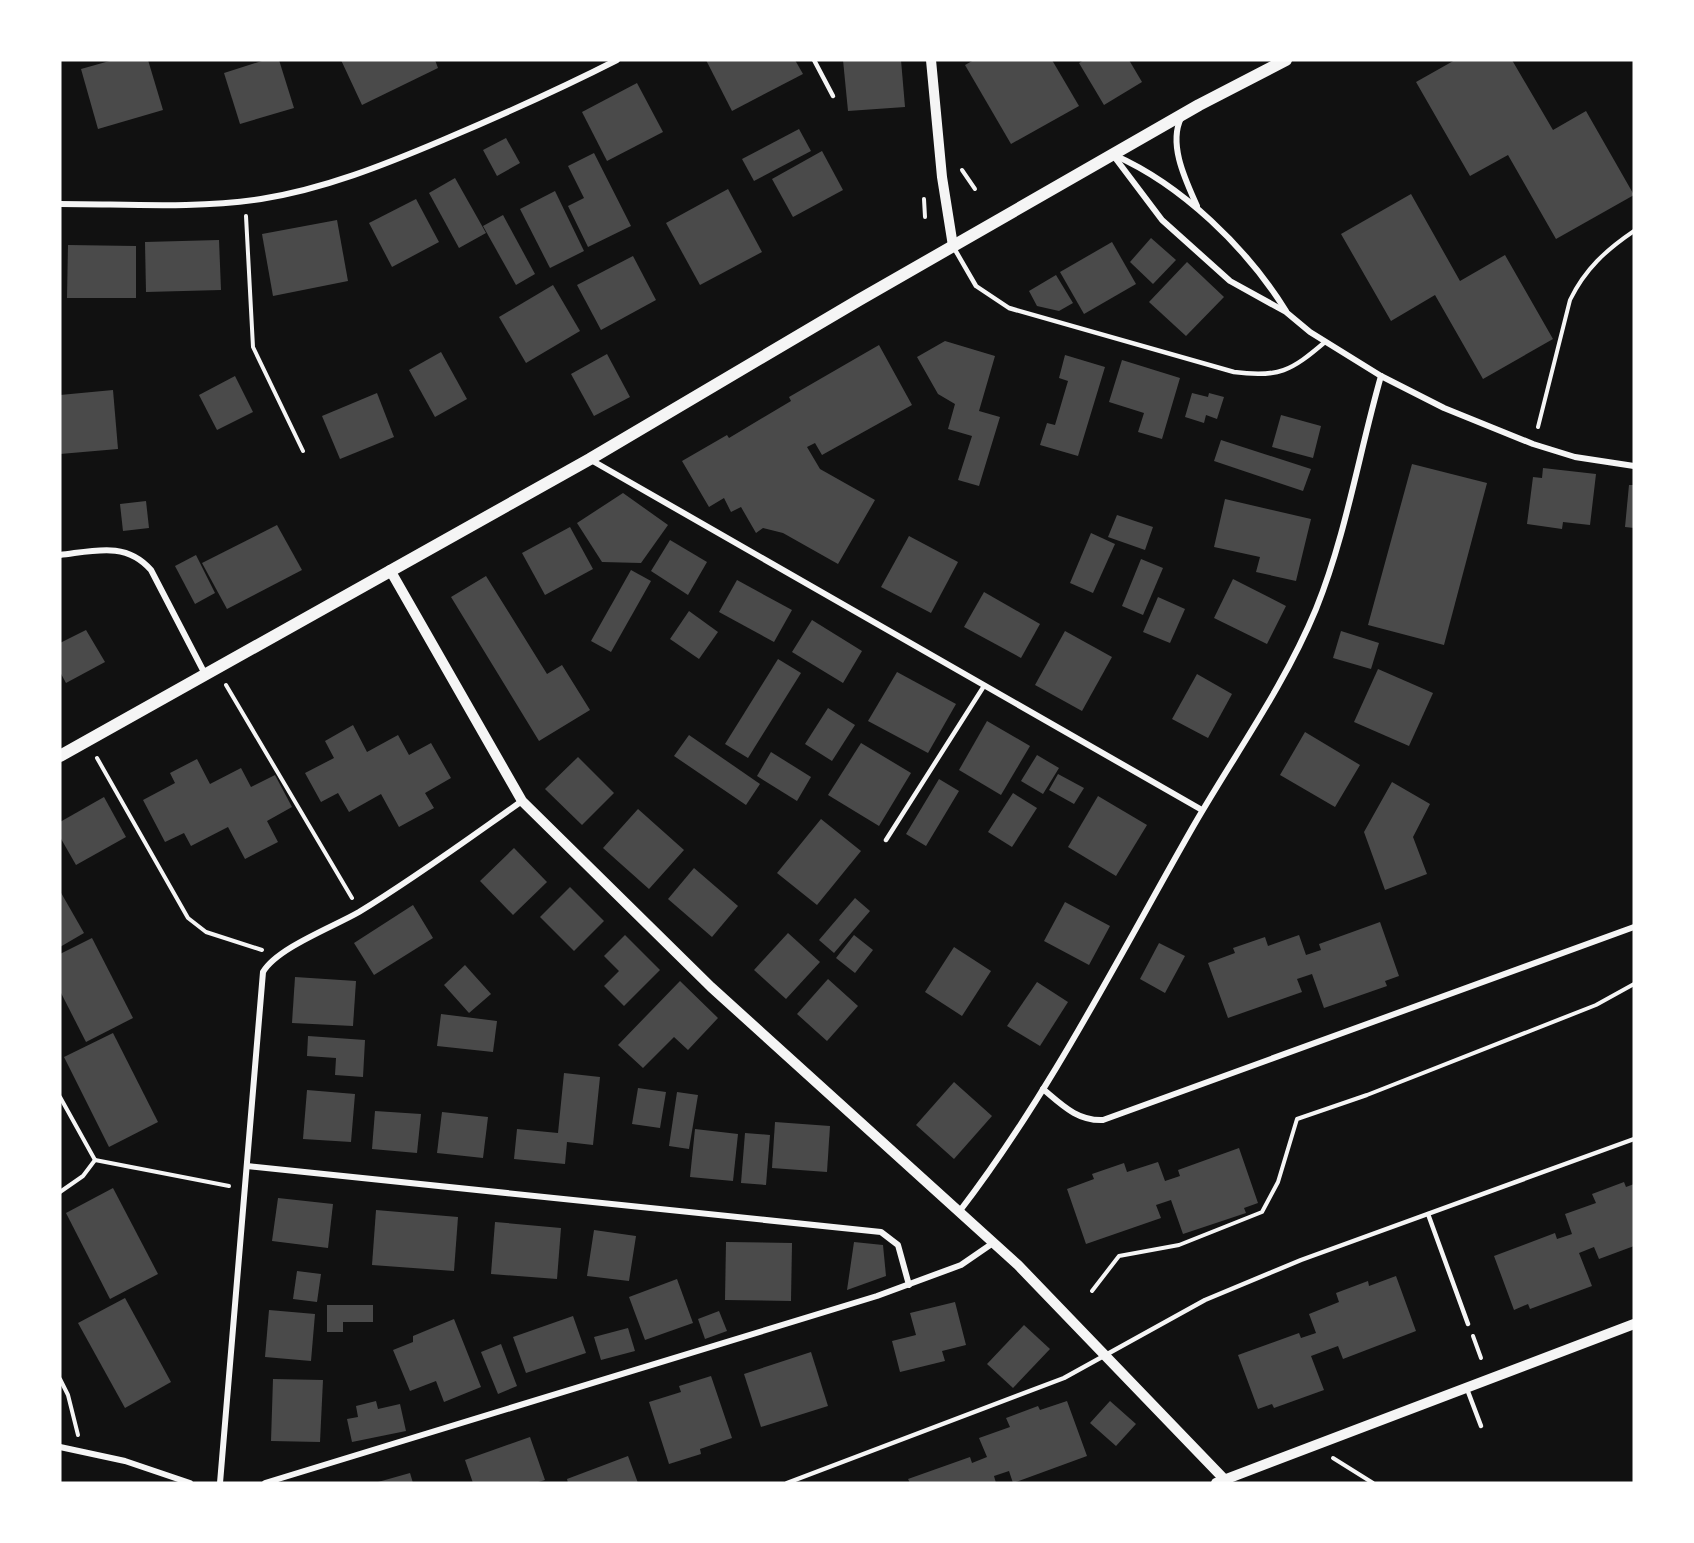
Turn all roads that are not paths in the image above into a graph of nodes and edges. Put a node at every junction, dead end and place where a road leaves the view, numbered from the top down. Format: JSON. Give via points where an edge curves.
{"nodes":[{"id":1,"x":617,"y":60,"type":"edge"},
{"id":2,"x":814,"y":60,"type":"edge"},
{"id":3,"x":931,"y":60,"type":"edge"},
{"id":4,"x":1286,"y":60,"type":"edge"},
{"id":5,"x":833,"y":96,"type":"dead end"},
{"id":6,"x":1183,"y":114,"type":"junction"},
{"id":7,"x":1113,"y":155,"type":"junction"},
{"id":8,"x":60,"y":204,"type":"edge"},
{"id":9,"x":1198,"y":210,"type":"junction"},
{"id":10,"x":953,"y":246,"type":"junction"},
{"id":11,"x":1286,"y":312,"type":"junction"},
{"id":12,"x":1325,"y":342,"type":"junction"},
{"id":13,"x":1380,"y":376,"type":"junction"},
{"id":14,"x":591,"y":459,"type":"junction"},
{"id":15,"x":1634,"y":466,"type":"edge"},
{"id":16,"x":60,"y":555,"type":"edge"},
{"id":17,"x":390,"y":570,"type":"junction"},
{"id":18,"x":211,"y":672,"type":"junction"},
{"id":19,"x":984,"y":686,"type":"junction"},
{"id":20,"x":60,"y":756,"type":"edge"},
{"id":21,"x":522,"y":801,"type":"junction"},
{"id":22,"x":1202,"y":810,"type":"junction"},
{"id":23,"x":886,"y":840,"type":"dead end"},
{"id":24,"x":1634,"y":927,"type":"edge"},
{"id":25,"x":1043,"y":1089,"type":"junction"},
{"id":26,"x":1634,"y":1138,"type":"edge"},
{"id":27,"x":247,"y":1166,"type":"junction"},
{"id":28,"x":958,"y":1213,"type":"junction"},
{"id":29,"x":1428,"y":1214,"type":"junction"},
{"id":30,"x":993,"y":1243,"type":"junction"},
{"id":31,"x":909,"y":1285,"type":"junction"},
{"id":32,"x":1468,"y":1324,"type":"road end"},
{"id":33,"x":1634,"y":1324,"type":"edge"},
{"id":34,"x":1107,"y":1356,"type":"junction"},
{"id":35,"x":1467,"y":1389,"type":"junction"},
{"id":36,"x":1481,"y":1426,"type":"dead end"},
{"id":37,"x":60,"y":1447,"type":"edge"},
{"id":38,"x":1220,"y":1481,"type":"edge"},
{"id":39,"x":190,"y":1483,"type":"edge"},
{"id":40,"x":220,"y":1483,"type":"edge"},
{"id":41,"x":265,"y":1483,"type":"edge"},
{"id":42,"x":787,"y":1483,"type":"edge"}],
"edges":[{"from":1,"to":8,"type":"street","via":[[549,95],[363,172],[308,189],[183,205]]},
{"from":2,"to":5,"type":"lane"},
{"from":3,"to":10,"type":"street"},
{"from":4,"to":6,"type":"main road"},
{"from":6,"to":7,"type":"main road"},
{"from":6,"to":9,"type":"street","via":[[1177,143]]},
{"from":7,"to":9,"type":"street","via":[[1156,177]]},
{"from":7,"to":10,"type":"main road"},
{"from":7,"to":11,"type":"street","via":[[1162,220],[1230,281]]},
{"from":9,"to":11,"type":"street","via":[[1271,288]]},
{"from":10,"to":12,"type":"lane","via":[[976,286],[1009,308],[1191,361],[1234,372],[1276,375],[1298,366]]},
{"from":10,"to":14,"type":"main road"},
{"from":11,"to":12,"type":"street"},
{"from":12,"to":13,"type":"street"},
{"from":13,"to":15,"type":"street","via":[[1486,427],[1533,444],[1575,457]]},
{"from":13,"to":22,"type":"street","via":[[1316,609],[1284,676]]},
{"from":14,"to":17,"type":"main road"},
{"from":14,"to":19,"type":"street"},
{"from":16,"to":18,"type":"street","via":[[121,550],[143,561]]},
{"from":17,"to":18,"type":"main road"},
{"from":17,"to":21,"type":"street"},
{"from":18,"to":20,"type":"main road"},
{"from":19,"to":22,"type":"street"},
{"from":19,"to":23,"type":"lane"},
{"from":21,"to":27,"type":"street","via":[[359,912],[268,963],[261,978]]},
{"from":21,"to":28,"type":"street","via":[[711,987]]},
{"from":22,"to":25,"type":"street"},
{"from":24,"to":25,"type":"street","via":[[1103,1120],[1078,1116]]},
{"from":25,"to":28,"type":"street"},
{"from":26,"to":29,"type":"lane"},
{"from":27,"to":31,"type":"street","via":[[881,1232],[898,1245]]},
{"from":27,"to":40,"type":"street"},
{"from":28,"to":30,"type":"street"},
{"from":29,"to":32,"type":"lane"},
{"from":29,"to":34,"type":"lane","via":[[1205,1300]]},
{"from":30,"to":31,"type":"street","via":[[961,1265]]},
{"from":30,"to":34,"type":"street"},
{"from":31,"to":41,"type":"street"},
{"from":33,"to":35,"type":"street"},
{"from":34,"to":38,"type":"street"},
{"from":34,"to":42,"type":"lane","via":[[1064,1378]]},
{"from":35,"to":36,"type":"lane"},
{"from":35,"to":38,"type":"street"},
{"from":37,"to":39,"type":"street","via":[[125,1461]]}]}
